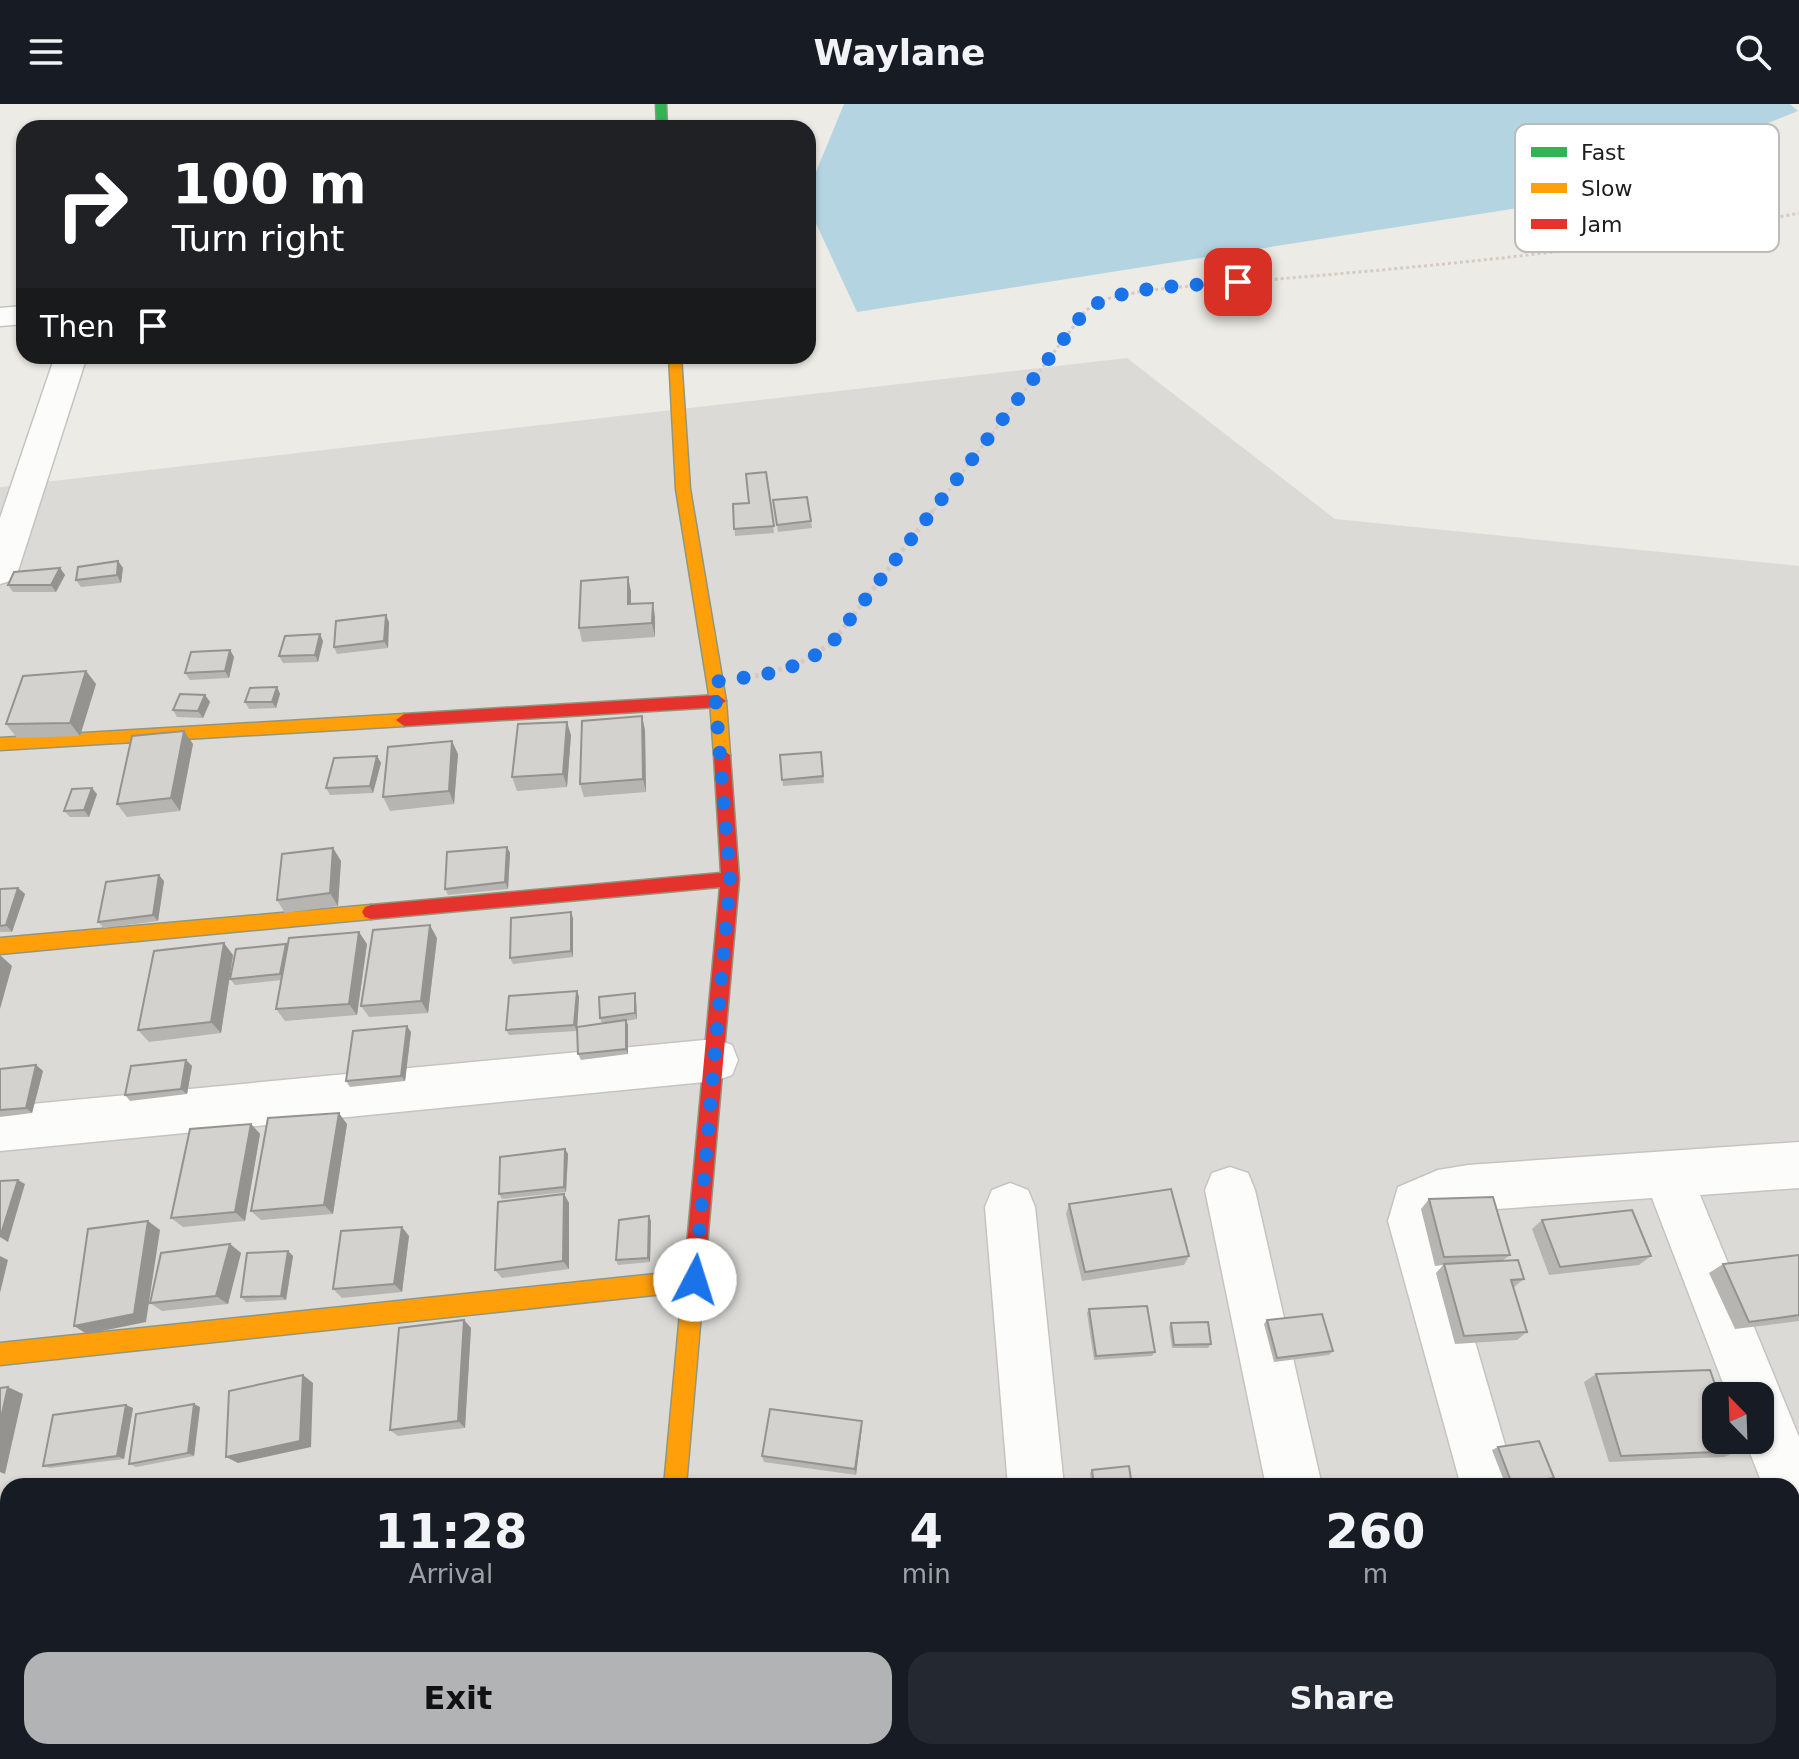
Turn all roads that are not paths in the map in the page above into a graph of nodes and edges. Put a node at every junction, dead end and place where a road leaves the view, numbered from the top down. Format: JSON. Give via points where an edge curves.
{"nodes":[{"id":1,"x":68,"y":364,"type":"edge"},
{"id":2,"x":675,"y":364,"type":"edge"},
{"id":3,"x":0,"y":571,"type":"edge"},
{"id":4,"x":718,"y":701,"type":"junction"},
{"id":5,"x":0,"y":744,"type":"edge"},
{"id":6,"x":730,"y":879,"type":"junction"},
{"id":7,"x":0,"y":946,"type":"edge"},
{"id":8,"x":715,"y":1060,"type":"junction"},
{"id":9,"x":0,"y":1129,"type":"edge"},
{"id":10,"x":1799,"y":1165,"type":"edge"},
{"id":11,"x":1667,"y":1174,"type":"junction"},
{"id":12,"x":1230,"y":1190,"type":"dead end"},
{"id":13,"x":1010,"y":1207,"type":"dead end"},
{"id":14,"x":695,"y":1280,"type":"junction"},
{"id":15,"x":0,"y":1354,"type":"edge"},
{"id":16,"x":1749,"y":1382,"type":"edge"},
{"id":17,"x":1774,"y":1444,"type":"edge"},
{"id":18,"x":676,"y":1478,"type":"edge"},
{"id":19,"x":1035,"y":1478,"type":"edge"},
{"id":20,"x":1292,"y":1478,"type":"edge"},
{"id":21,"x":1487,"y":1478,"type":"edge"},
{"id":22,"x":1787,"y":1478,"type":"edge"}],
"edges":[{"from":1,"to":3,"type":"street"},
{"from":2,"to":4,"type":"street","via":[[683,489]]},
{"from":4,"to":5,"type":"street"},
{"from":4,"to":6,"type":"street"},
{"from":6,"to":7,"type":"street"},
{"from":6,"to":8,"type":"street"},
{"from":8,"to":9,"type":"street"},
{"from":8,"to":14,"type":"street"},
{"from":10,"to":11,"type":"street"},
{"from":11,"to":16,"type":"street"},
{"from":11,"to":21,"type":"street","via":[[1468,1188],[1438,1193],[1416,1204],[1415,1229]]},
{"from":12,"to":20,"type":"street"},
{"from":13,"to":19,"type":"street"},
{"from":14,"to":15,"type":"street"},
{"from":14,"to":18,"type":"street"},
{"from":17,"to":22,"type":"street"}]}
